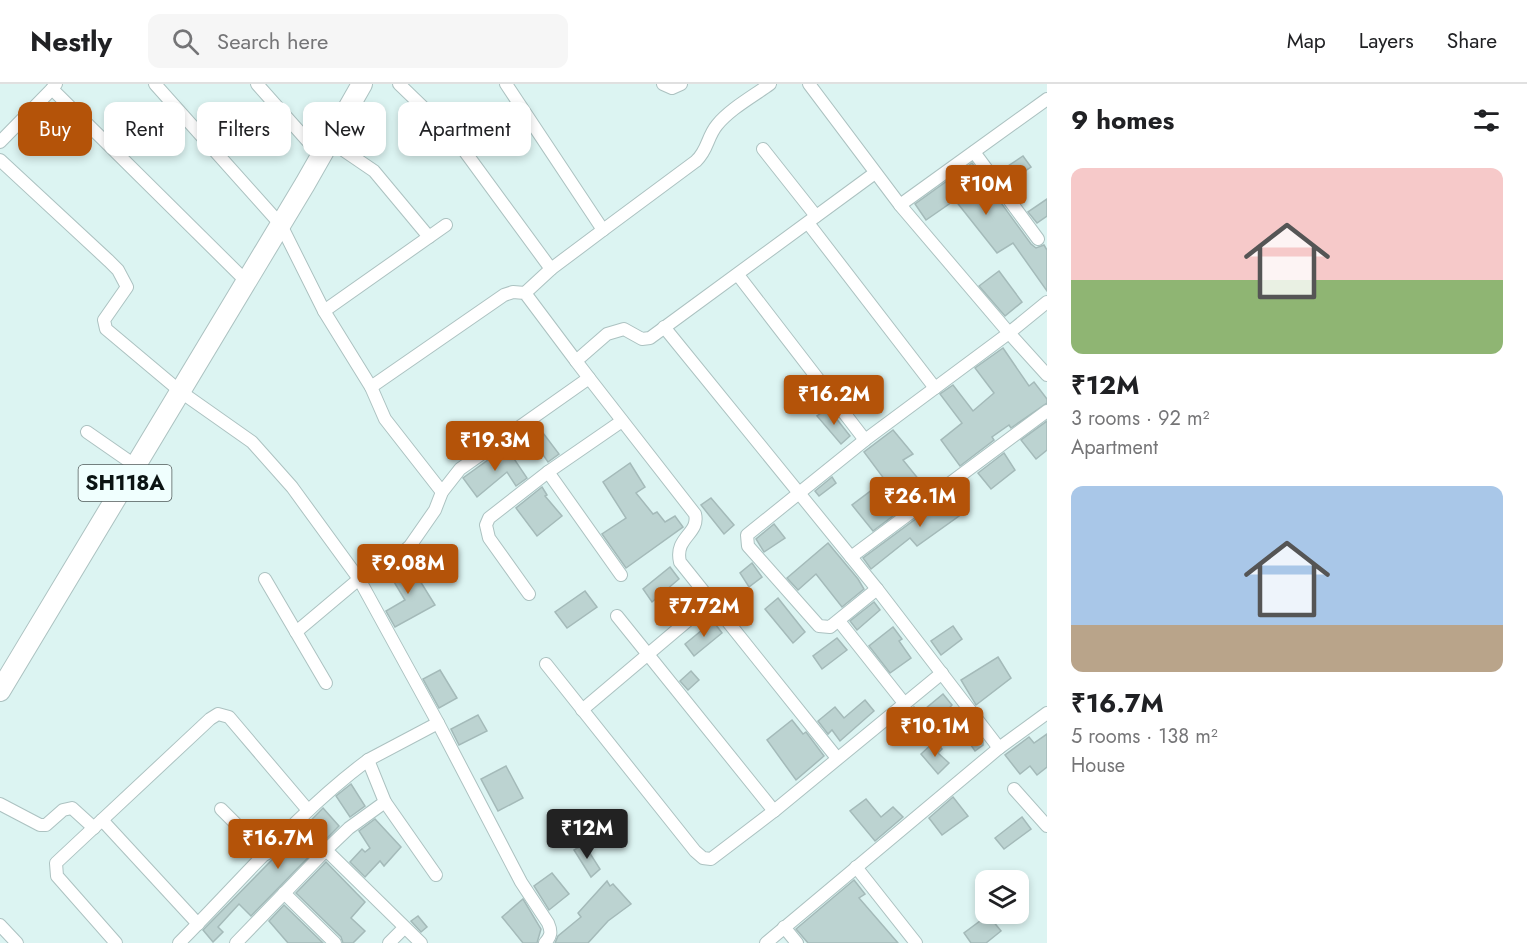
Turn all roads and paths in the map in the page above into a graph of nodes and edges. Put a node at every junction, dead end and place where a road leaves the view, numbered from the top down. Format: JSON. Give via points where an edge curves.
{"nodes":[{"id":1,"x":155,"y":84,"type":"edge"},
{"id":2,"x":257,"y":84,"type":"edge"},
{"id":3,"x":362,"y":84,"type":"edge"},
{"id":4,"x":399,"y":84,"type":"edge"},
{"id":5,"x":506,"y":84,"type":"edge"},
{"id":6,"x":663,"y":84,"type":"edge"},
{"id":7,"x":681,"y":84,"type":"edge"},
{"id":8,"x":770,"y":84,"type":"edge"},
{"id":9,"x":809,"y":84,"type":"edge"},
{"id":10,"x":54,"y":87,"type":"edge"},
{"id":11,"x":352,"y":102,"type":"edge"},
{"id":12,"x":1045,"y":104,"type":"edge"},
{"id":13,"x":303,"y":128,"type":"edge"},
{"id":14,"x":0,"y":142,"type":"edge"},
{"id":15,"x":763,"y":149,"type":"dead end"},
{"id":16,"x":974,"y":152,"type":"junction"},
{"id":17,"x":321,"y":156,"type":"edge"},
{"id":18,"x":341,"y":156,"type":"edge"},
{"id":19,"x":0,"y":160,"type":"edge"},
{"id":20,"x":874,"y":173,"type":"junction"},
{"id":21,"x":900,"y":206,"type":"junction"},
{"id":22,"x":812,"y":219,"type":"junction"},
{"id":23,"x":446,"y":225,"type":"dead end"},
{"id":24,"x":603,"y":230,"type":"junction"},
{"id":25,"x":275,"y":234,"type":"junction"},
{"id":26,"x":429,"y":237,"type":"junction"},
{"id":27,"x":1038,"y":239,"type":"dead end"},
{"id":28,"x":551,"y":269,"type":"junction"},
{"id":29,"x":738,"y":275,"type":"junction"},
{"id":30,"x":248,"y":279,"type":"junction"},
{"id":31,"x":525,"y":293,"type":"junction"},
{"id":32,"x":1047,"y":302,"type":"edge"},
{"id":33,"x":324,"y":311,"type":"junction"},
{"id":34,"x":664,"y":327,"type":"junction"},
{"id":35,"x":1009,"y":333,"type":"junction"},
{"id":36,"x":576,"y":361,"type":"junction"},
{"id":37,"x":1047,"y":375,"type":"edge"},
{"id":38,"x":589,"y":378,"type":"junction"},
{"id":39,"x":371,"y":387,"type":"junction"},
{"id":40,"x":934,"y":388,"type":"junction"},
{"id":41,"x":181,"y":392,"type":"junction"},
{"id":42,"x":1047,"y":411,"type":"edge"},
{"id":43,"x":622,"y":421,"type":"junction"},
{"id":44,"x":87,"y":432,"type":"dead end"},
{"id":45,"x":865,"y":440,"type":"junction"},
{"id":46,"x":136,"y":466,"type":"junction"},
{"id":47,"x":548,"y":472,"type":"junction"},
{"id":48,"x":442,"y":492,"type":"junction"},
{"id":49,"x":799,"y":494,"type":"junction"},
{"id":50,"x":851,"y":557,"type":"junction"},
{"id":51,"x":621,"y":575,"type":"dead end"},
{"id":52,"x":265,"y":579,"type":"dead end"},
{"id":53,"x":359,"y":579,"type":"junction"},
{"id":54,"x":877,"y":589,"type":"junction"},
{"id":55,"x":529,"y":594,"type":"dead end"},
{"id":56,"x":711,"y":601,"type":"junction"},
{"id":57,"x":617,"y":616,"type":"dead end"},
{"id":58,"x":839,"y":621,"type":"junction"},
{"id":59,"x":296,"y":632,"type":"junction"},
{"id":60,"x":647,"y":654,"type":"junction"},
{"id":61,"x":546,"y":664,"type":"dead end"},
{"id":62,"x":942,"y":673,"type":"junction"},
{"id":63,"x":326,"y":683,"type":"dead end"},
{"id":64,"x":0,"y":691,"type":"edge"},
{"id":65,"x":904,"y":703,"type":"junction"},
{"id":66,"x":582,"y":710,"type":"junction"},
{"id":67,"x":1047,"y":713,"type":"edge"},
{"id":68,"x":438,"y":723,"type":"junction"},
{"id":69,"x":999,"y":748,"type":"junction"},
{"id":70,"x":837,"y":758,"type":"junction"},
{"id":71,"x":368,"y":760,"type":"junction"},
{"id":72,"x":1014,"y":789,"type":"dead end"},
{"id":73,"x":385,"y":802,"type":"junction"},
{"id":74,"x":0,"y":804,"type":"edge"},
{"id":75,"x":307,"y":809,"type":"junction"},
{"id":76,"x":221,"y":810,"type":"dead end"},
{"id":77,"x":774,"y":811,"type":"junction"},
{"id":78,"x":98,"y":824,"type":"junction"},
{"id":79,"x":1047,"y":826,"type":"edge"},
{"id":80,"x":326,"y":850,"type":"junction"},
{"id":81,"x":266,"y":854,"type":"junction"},
{"id":82,"x":856,"y":867,"type":"junction"},
{"id":83,"x":436,"y":875,"type":"dead end"},
{"id":84,"x":284,"y":893,"type":"junction"},
{"id":85,"x":198,"y":924,"type":"junction"},
{"id":86,"x":0,"y":925,"type":"edge"},
{"id":87,"x":784,"y":927,"type":"junction"},
{"id":88,"x":404,"y":928,"type":"junction"},
{"id":89,"x":17,"y":943,"type":"edge"},
{"id":90,"x":116,"y":943,"type":"edge"},
{"id":91,"x":178,"y":943,"type":"edge"},
{"id":92,"x":236,"y":943,"type":"edge"},
{"id":93,"x":335,"y":943,"type":"edge"},
{"id":94,"x":389,"y":943,"type":"edge"},
{"id":95,"x":421,"y":943,"type":"edge"},
{"id":96,"x":545,"y":943,"type":"edge"},
{"id":97,"x":766,"y":943,"type":"edge"},
{"id":98,"x":797,"y":943,"type":"edge"},
{"id":99,"x":916,"y":943,"type":"edge"}],
"edges":[{"from":1,"to":25,"type":"street"},
{"from":2,"to":13,"type":"street"},
{"from":3,"to":11,"type":"main road","number":"SH118A"},
{"from":4,"to":28,"type":"street","via":[[456,138]]},
{"from":5,"to":24,"type":"street"},
{"from":6,"to":7,"type":"street","via":[[672,88]]},
{"from":8,"to":24,"type":"street","via":[[721,120],[710,134],[704,154],[696,161]]},
{"from":9,"to":20,"type":"street"},
{"from":10,"to":14,"type":"street"},
{"from":10,"to":30,"type":"street"},
{"from":12,"to":16,"type":"street"},
{"from":15,"to":22,"type":"street"},
{"from":16,"to":21,"type":"street"},
{"from":16,"to":27,"type":"street"},
{"from":17,"to":25,"type":"main road","number":"SH118A"},
{"from":18,"to":26,"type":"street","via":[[374,171]]},
{"from":19,"to":41,"type":"street","via":[[118,270],[127,287],[104,320],[106,329]]},
{"from":20,"to":21,"type":"street"},
{"from":20,"to":22,"type":"street"},
{"from":21,"to":35,"type":"street"},
{"from":22,"to":29,"type":"street"},
{"from":22,"to":40,"type":"street"},
{"from":23,"to":26,"type":"street"},
{"from":24,"to":28,"type":"street"},
{"from":25,"to":30,"type":"main road","number":"SH118A"},
{"from":25,"to":33,"type":"street"},
{"from":26,"to":33,"type":"street"},
{"from":28,"to":31,"type":"street"},
{"from":29,"to":34,"type":"street"},
{"from":29,"to":45,"type":"street"},
{"from":30,"to":41,"type":"main road","number":"SH118A"},
{"from":31,"to":36,"type":"street"},
{"from":31,"to":39,"type":"street","via":[[504,295]]},
{"from":32,"to":35,"type":"street"},
{"from":33,"to":39,"type":"street"},
{"from":34,"to":36,"type":"street","via":[[642,339],[624,329],[615,330]]},
{"from":34,"to":49,"type":"street"},
{"from":35,"to":37,"type":"street"},
{"from":35,"to":40,"type":"street"},
{"from":36,"to":38,"type":"street"},
{"from":38,"to":43,"type":"street"},
{"from":38,"to":48,"type":"street","via":[[460,469]]},
{"from":39,"to":48,"type":"street","via":[[385,419]]},
{"from":40,"to":45,"type":"street"},
{"from":41,"to":46,"type":"main road","number":"SH118A"},
{"from":41,"to":53,"type":"street","via":[[252,442],[292,488]]},
{"from":42,"to":50,"type":"street"},
{"from":43,"to":47,"type":"street"},
{"from":43,"to":56,"type":"street","via":[[695,514],[697,521],[681,541],[678,555]]},
{"from":44,"to":46,"type":"street"},
{"from":45,"to":49,"type":"street"},
{"from":46,"to":64,"type":"main road","number":"SH118A"},
{"from":47,"to":51,"type":"street"},
{"from":47,"to":55,"type":"street","via":[[495,511],[486,525],[489,538]]},
{"from":48,"to":53,"type":"street","via":[[435,510],[400,555]]},
{"from":49,"to":50,"type":"street"},
{"from":49,"to":58,"type":"street","via":[[747,535],[746,541],[819,626],[830,627]]},
{"from":50,"to":54,"type":"street"},
{"from":52,"to":59,"type":"street"},
{"from":53,"to":59,"type":"street"},
{"from":53,"to":68,"type":"street"},
{"from":54,"to":58,"type":"street"},
{"from":54,"to":62,"type":"street"},
{"from":56,"to":60,"type":"street"},
{"from":56,"to":70,"type":"street"},
{"from":57,"to":60,"type":"street"},
{"from":58,"to":65,"type":"street"},
{"from":59,"to":63,"type":"street"},
{"from":60,"to":66,"type":"street"},
{"from":60,"to":77,"type":"street"},
{"from":61,"to":66,"type":"street"},
{"from":62,"to":65,"type":"street"},
{"from":62,"to":69,"type":"street"},
{"from":65,"to":70,"type":"street"},
{"from":66,"to":77,"type":"street","via":[[703,858],[717,856]]},
{"from":67,"to":69,"type":"street"},
{"from":68,"to":71,"type":"street"},
{"from":68,"to":96,"type":"street","via":[[521,882],[548,923],[550,938]]},
{"from":69,"to":82,"type":"street"},
{"from":70,"to":77,"type":"street"},
{"from":71,"to":73,"type":"street"},
{"from":71,"to":75,"type":"street"},
{"from":72,"to":79,"type":"street"},
{"from":73,"to":80,"type":"street"},
{"from":73,"to":83,"type":"street"},
{"from":74,"to":78,"type":"street","via":[[46,825],[63,810],[72,808]]},
{"from":75,"to":78,"type":"street","via":[[229,717],[218,714]]},
{"from":75,"to":81,"type":"street"},
{"from":76,"to":81,"type":"street"},
{"from":78,"to":85,"type":"street"},
{"from":78,"to":90,"type":"street","via":[[56,863],[54,870]]},
{"from":80,"to":84,"type":"street"},
{"from":80,"to":88,"type":"street"},
{"from":81,"to":85,"type":"street"},
{"from":82,"to":87,"type":"street"},
{"from":82,"to":99,"type":"street"},
{"from":84,"to":92,"type":"street"},
{"from":84,"to":93,"type":"street"},
{"from":85,"to":91,"type":"street"},
{"from":86,"to":89,"type":"street"},
{"from":87,"to":97,"type":"street"},
{"from":87,"to":98,"type":"street"},
{"from":88,"to":94,"type":"street"},
{"from":88,"to":95,"type":"street"}]}
